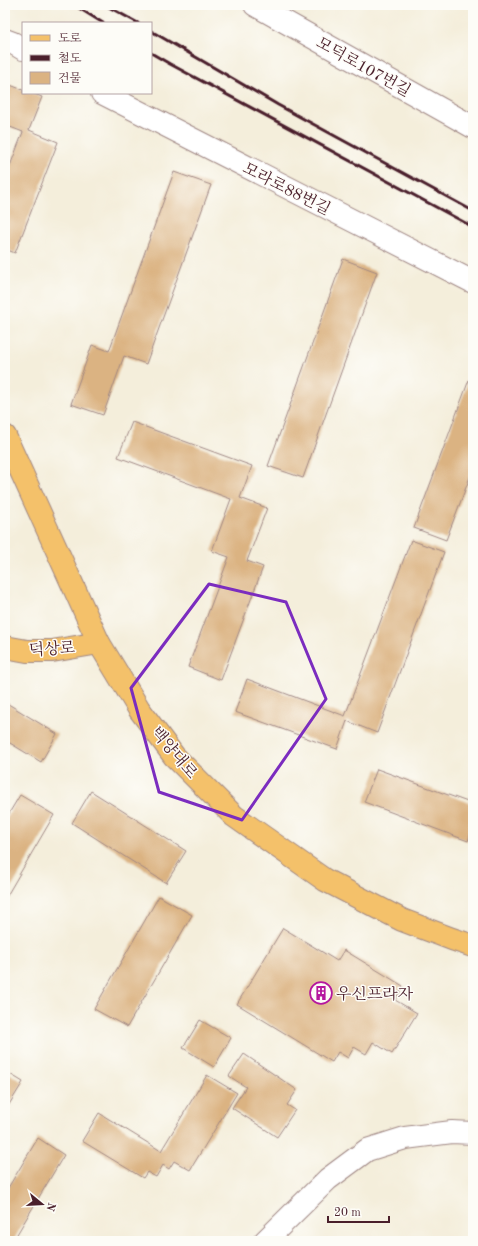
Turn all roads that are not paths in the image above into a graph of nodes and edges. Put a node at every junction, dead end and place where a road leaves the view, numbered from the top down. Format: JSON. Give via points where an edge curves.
{"nodes":[{"id":1,"x":255,"y":5,"type":"edge"},
{"id":2,"x":5,"y":40,"type":"edge"},
{"id":3,"x":22,"y":48,"type":"edge"},
{"id":4,"x":104,"y":94,"type":"edge"},
{"id":5,"x":473,"y":127,"type":"edge"},
{"id":6,"x":473,"y":282,"type":"edge"},
{"id":7,"x":5,"y":436,"type":"edge"},
{"id":8,"x":99,"y":643,"type":"junction"},
{"id":9,"x":5,"y":647,"type":"edge"},
{"id":10,"x":473,"y":946,"type":"edge"},
{"id":11,"x":473,"y":1133,"type":"edge"},
{"id":12,"x":265,"y":1241,"type":"edge"}],
"edges":[{"from":1,"to":5,"type":"street","name":"모덕로107번길"},
{"from":2,"to":3,"type":"street"},
{"from":4,"to":6,"type":"street","name":"모라로88번길"},
{"from":7,"to":8,"type":"main road","name":"백양대로"},
{"from":8,"to":9,"type":"main road","name":"덕상로","via":[[52,651],[27,651]]},
{"from":8,"to":10,"type":"main road","name":"백양대로","via":[[140,709],[174,756],[234,816],[325,880],[402,920]]},
{"from":11,"to":12,"type":"street","via":[[452,1132],[405,1138],[367,1150],[328,1179]]}]}
